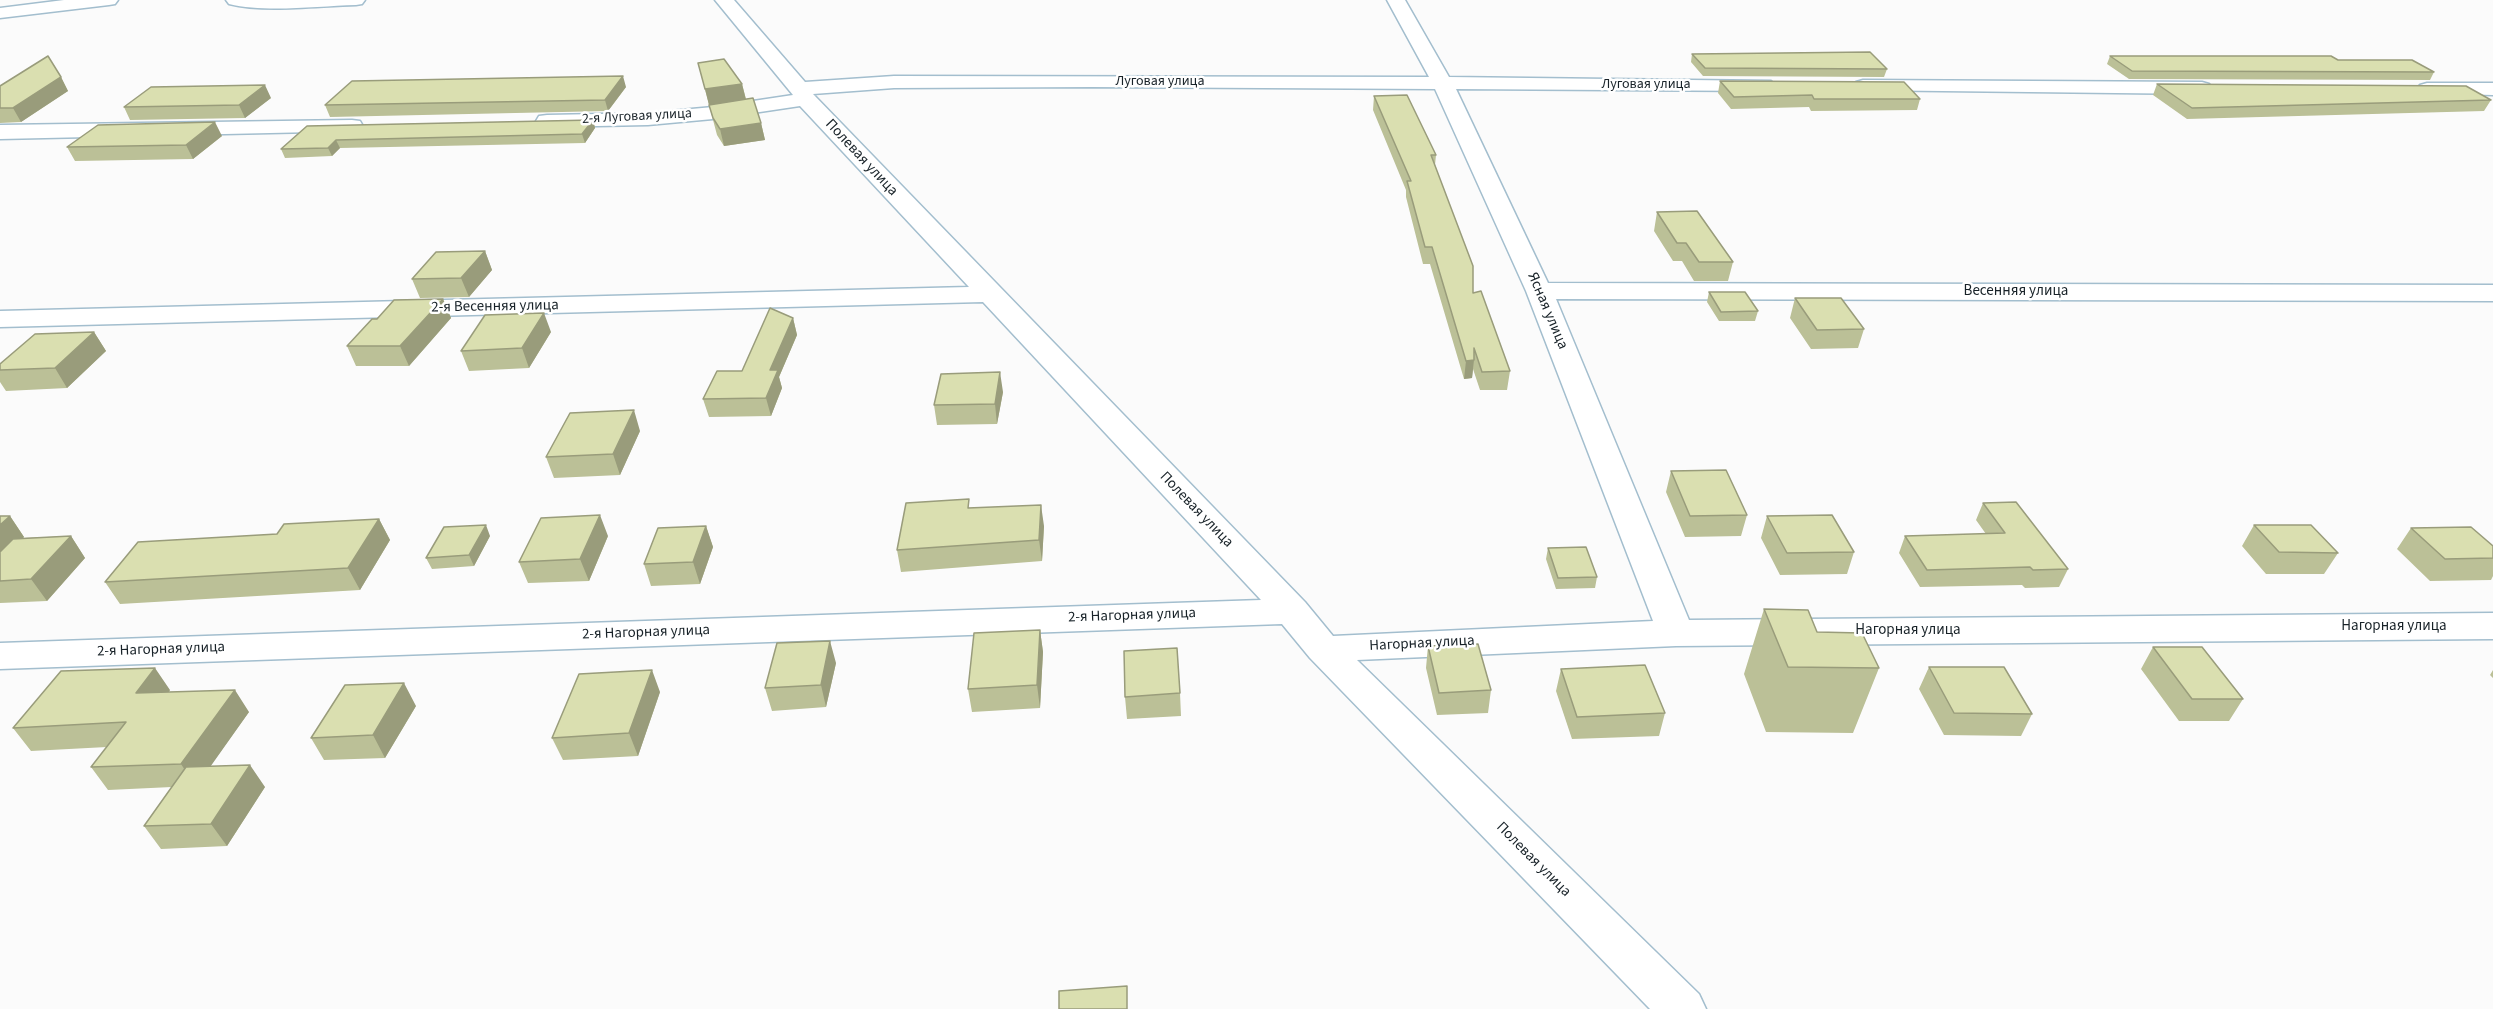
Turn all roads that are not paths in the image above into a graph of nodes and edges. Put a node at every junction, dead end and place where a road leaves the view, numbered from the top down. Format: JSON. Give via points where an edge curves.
{"nodes":[{"id":1,"x":109,"y":0,"type":"edge"},
{"id":2,"x":235,"y":0,"type":"edge"},
{"id":3,"x":356,"y":0,"type":"edge"},
{"id":4,"x":724,"y":0,"type":"edge"},
{"id":5,"x":1396,"y":0,"type":"edge"},
{"id":6,"x":0,"y":13,"type":"edge"},
{"id":7,"x":1443,"y":84,"type":"junction"},
{"id":8,"x":1788,"y":86,"type":"edge"},
{"id":9,"x":1848,"y":86,"type":"edge"},
{"id":10,"x":2216,"y":88,"type":"edge"},
{"id":11,"x":2412,"y":89,"type":"edge"},
{"id":12,"x":2493,"y":89,"type":"edge"},
{"id":13,"x":803,"y":94,"type":"junction"},
{"id":14,"x":529,"y":122,"type":"edge"},
{"id":15,"x":374,"y":125,"type":"edge"},
{"id":16,"x":0,"y":132,"type":"edge"},
{"id":17,"x":1539,"y":291,"type":"junction"},
{"id":18,"x":2493,"y":293,"type":"edge"},
{"id":19,"x":990,"y":294,"type":"junction"},
{"id":20,"x":0,"y":320,"type":"edge"},
{"id":21,"x":1292,"y":611,"type":"junction"},
{"id":22,"x":2493,"y":626,"type":"edge"},
{"id":23,"x":1676,"y":633,"type":"junction"},
{"id":24,"x":1323,"y":649,"type":"junction"},
{"id":25,"x":0,"y":656,"type":"edge"},
{"id":26,"x":1682,"y":1009,"type":"edge"}],
"edges":[{"from":1,"to":6,"type":"street"},
{"from":2,"to":3,"type":"street"},
{"from":4,"to":13,"type":"street","name":"Полевая улица"},
{"from":5,"to":7,"type":"street","name":"Ясная улица"},
{"from":7,"to":8,"type":"street","name":"Луговая улица"},
{"from":7,"to":13,"type":"street","name":"Луговая улица","via":[[905,82]]},
{"from":7,"to":17,"type":"street","name":"Ясная улица"},
{"from":9,"to":10,"type":"street"},
{"from":11,"to":12,"type":"street"},
{"from":13,"to":14,"type":"street","name":"2-я Луговая улица","via":[[713,113]]},
{"from":13,"to":19,"type":"street","name":"Полевая улица"},
{"from":15,"to":16,"type":"street"},
{"from":17,"to":18,"type":"street","name":"Весенняя улица"},
{"from":17,"to":23,"type":"street","name":"Ясная улица"},
{"from":19,"to":20,"type":"street","name":"2-я Весенняя улица"},
{"from":19,"to":21,"type":"street","name":"Полевая улица"},
{"from":21,"to":24,"type":"street","name":"Полевая улица"},
{"from":21,"to":25,"type":"street","name":"2-я Нагорная улица"},
{"from":22,"to":23,"type":"street","name":"Нагорная улица"},
{"from":23,"to":24,"type":"street","name":"Нагорная улица"},
{"from":24,"to":26,"type":"street","name":"Полевая улица"}]}
